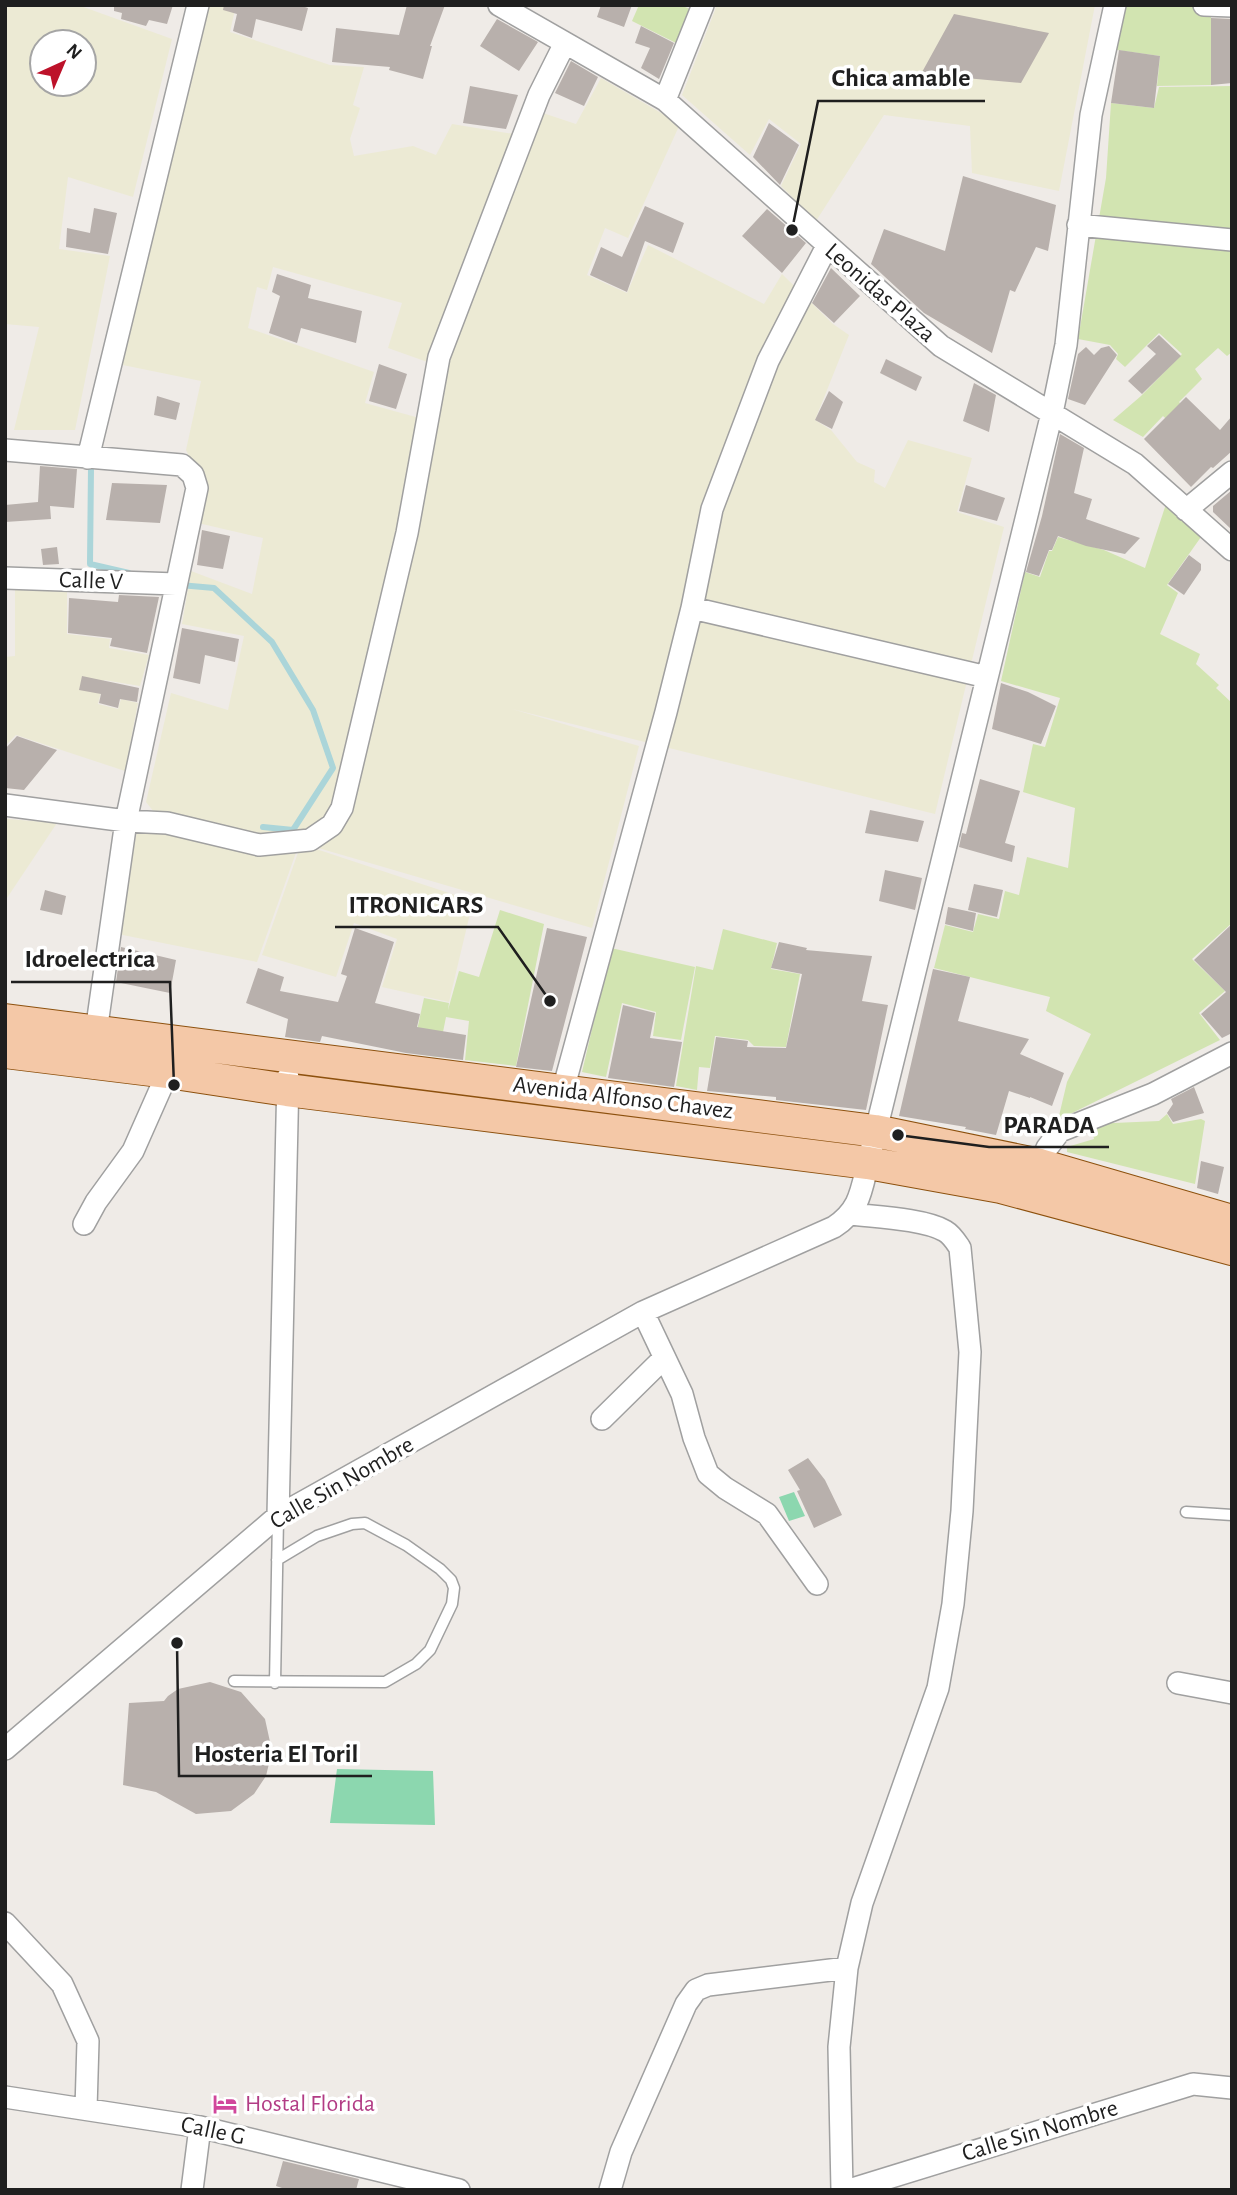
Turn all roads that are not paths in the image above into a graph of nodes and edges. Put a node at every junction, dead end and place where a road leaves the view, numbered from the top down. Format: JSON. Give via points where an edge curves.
{"nodes":[{"id":1,"x":198,"y":5,"type":"edge"},
{"id":2,"x":499,"y":5,"type":"edge"},
{"id":3,"x":703,"y":5,"type":"edge"},
{"id":4,"x":1115,"y":5,"type":"edge"},
{"id":5,"x":1204,"y":5,"type":"edge"},
{"id":6,"x":1232,"y":6,"type":"edge"},
{"id":7,"x":565,"y":43,"type":"junction"},
{"id":8,"x":665,"y":100,"type":"junction"},
{"id":9,"x":1078,"y":225,"type":"junction"},
{"id":10,"x":1232,"y":240,"type":"edge"},
{"id":11,"x":827,"y":246,"type":"junction"},
{"id":12,"x":1052,"y":414,"type":"junction"},
{"id":13,"x":5,"y":450,"type":"edge"},
{"id":14,"x":88,"y":458,"type":"junction"},
{"id":15,"x":1232,"y":472,"type":"edge"},
{"id":16,"x":1186,"y":510,"type":"junction"},
{"id":17,"x":1232,"y":550,"type":"edge"},
{"id":18,"x":5,"y":578,"type":"edge"},
{"id":19,"x":176,"y":584,"type":"junction"},
{"id":20,"x":692,"y":608,"type":"junction"},
{"id":21,"x":987,"y":677,"type":"junction"},
{"id":22,"x":5,"y":805,"type":"edge"},
{"id":23,"x":126,"y":821,"type":"junction"},
{"id":24,"x":5,"y":1020,"type":"edge"},
{"id":25,"x":96,"y":1032,"type":"junction"},
{"id":26,"x":5,"y":1052,"type":"edge"},
{"id":27,"x":1232,"y":1053,"type":"edge"},
{"id":28,"x":290,"y":1056,"type":"junction"},
{"id":29,"x":168,"y":1072,"type":"junction"},
{"id":30,"x":287,"y":1090,"type":"junction"},
{"id":31,"x":563,"y":1090,"type":"junction"},
{"id":32,"x":875,"y":1131,"type":"junction"},
{"id":33,"x":869,"y":1163,"type":"junction"},
{"id":34,"x":1040,"y":1166,"type":"junction"},
{"id":35,"x":851,"y":1214,"type":"junction"},
{"id":36,"x":1232,"y":1220,"type":"edge"},
{"id":37,"x":84,"y":1224,"type":"dead end"},
{"id":38,"x":1232,"y":1249,"type":"edge"},
{"id":39,"x":643,"y":1312,"type":"junction"},
{"id":40,"x":664,"y":1358,"type":"junction"},
{"id":41,"x":602,"y":1419,"type":"dead end"},
{"id":42,"x":1186,"y":1512,"type":"dead end"},
{"id":43,"x":1232,"y":1515,"type":"edge"},
{"id":44,"x":278,"y":1516,"type":"junction"},
{"id":45,"x":277,"y":1560,"type":"junction"},
{"id":46,"x":817,"y":1584,"type":"dead end"},
{"id":47,"x":234,"y":1681,"type":"dead end"},
{"id":48,"x":275,"y":1683,"type":"junction"},
{"id":49,"x":1178,"y":1683,"type":"dead end"},
{"id":50,"x":1232,"y":1693,"type":"edge"},
{"id":51,"x":5,"y":1749,"type":"edge"},
{"id":52,"x":5,"y":1923,"type":"edge"},
{"id":53,"x":848,"y":1968,"type":"junction"},
{"id":54,"x":1232,"y":2088,"type":"edge"},
{"id":55,"x":5,"y":2097,"type":"edge"},
{"id":56,"x":86,"y":2109,"type":"junction"},
{"id":57,"x":200,"y":2127,"type":"junction"},
{"id":58,"x":192,"y":2190,"type":"edge"},
{"id":59,"x":458,"y":2190,"type":"edge"},
{"id":60,"x":610,"y":2190,"type":"edge"},
{"id":61,"x":842,"y":2190,"type":"edge"},
{"id":62,"x":849,"y":2190,"type":"edge"}],
"edges":[{"from":1,"to":14,"type":"street"},
{"from":2,"to":7,"type":"street","name":"Leonidas Plaza"},
{"from":3,"to":8,"type":"street"},
{"from":4,"to":9,"type":"street","via":[[1091,115]]},
{"from":5,"to":6,"type":"street"},
{"from":7,"to":8,"type":"street","name":"Leonidas Plaza"},
{"from":7,"to":23,"type":"street","via":[[539,94],[439,357],[407,533],[342,808],[332,825],[310,840],[259,845],[167,823]]},
{"from":8,"to":11,"type":"street","name":"Leonidas Plaza"},
{"from":9,"to":10,"type":"street"},
{"from":9,"to":12,"type":"street","via":[[1066,345]]},
{"from":11,"to":12,"type":"street","name":"Leonidas Plaza","via":[[941,346]]},
{"from":11,"to":20,"type":"street","via":[[768,361],[712,509]]},
{"from":12,"to":16,"type":"street","name":"Leonidas Plaza","via":[[1135,464]]},
{"from":12,"to":21,"type":"street"},
{"from":13,"to":14,"type":"street"},
{"from":14,"to":19,"type":"street","via":[[181,465],[193,475],[197,488]]},
{"from":15,"to":16,"type":"street"},
{"from":16,"to":17,"type":"street","name":"Leonidas Plaza"},
{"from":18,"to":19,"type":"street","name":"Calle V"},
{"from":19,"to":23,"type":"street"},
{"from":20,"to":21,"type":"street"},
{"from":20,"to":31,"type":"street"},
{"from":21,"to":32,"type":"street"},
{"from":22,"to":23,"type":"street"},
{"from":23,"to":25,"type":"street"},
{"from":24,"to":25,"type":"main road","name":"Avenida Alfonso Chavez"},
{"from":25,"to":28,"type":"main road","name":"Avenida Alfonso Chavez"},
{"from":26,"to":29,"type":"main road","name":"Avenida Alfonso Chavez"},
{"from":27,"to":34,"type":"street","via":[[1153,1094],[1060,1131],[1046,1148]]},
{"from":28,"to":30,"type":"street"},
{"from":28,"to":31,"type":"main road","name":"Avenida Alfonso Chavez"},
{"from":29,"to":30,"type":"main road","name":"Avenida Alfonso Chavez"},
{"from":29,"to":37,"type":"street","via":[[134,1151]]},
{"from":30,"to":33,"type":"main road","name":"Avenida Alfonso Chavez"},
{"from":30,"to":44,"type":"street"},
{"from":31,"to":32,"type":"main road","name":"Avenida Alfonso Chavez"},
{"from":32,"to":33,"type":"street"},
{"from":32,"to":34,"type":"main road","name":"Avenida Alfonso Chavez"},
{"from":33,"to":35,"type":"street"},
{"from":33,"to":38,"type":"main road","name":"Avenida Alfonso Chavez","via":[[1001,1187]]},
{"from":34,"to":36,"type":"main road","name":"Avenida Alfonso Chavez"},
{"from":35,"to":39,"type":"street","name":"Calle Sin Nombre","via":[[834,1227]]},
{"from":35,"to":53,"type":"street","via":[[937,1228],[953,1237],[960,1248],[970,1352],[955,1591],[938,1688],[862,1903]]},
{"from":39,"to":40,"type":"street"},
{"from":39,"to":44,"type":"street","name":"Calle Sin Nombre"},
{"from":40,"to":41,"type":"street"},
{"from":40,"to":46,"type":"street","via":[[682,1394],[708,1474],[767,1514]]},
{"from":42,"to":43,"type":"lane"},
{"from":44,"to":45,"type":"lane"},
{"from":44,"to":51,"type":"street","name":"Calle Sin Nombre"},
{"from":45,"to":48,"type":"lane"},
{"from":45,"to":48,"type":"lane","via":[[317,1536],[365,1523],[440,1569],[454,1588],[452,1604],[430,1650],[400,1675],[385,1682]]},
{"from":47,"to":48,"type":"lane"},
{"from":49,"to":50,"type":"street"},
{"from":52,"to":56,"type":"street","via":[[62,1983],[88,2041]]},
{"from":53,"to":60,"type":"street","via":[[696,1990],[647,2091]]},
{"from":53,"to":61,"type":"street","via":[[839,2047]]},
{"from":54,"to":62,"type":"street","name":"Calle Sin Nombre","via":[[1193,2084]]},
{"from":55,"to":56,"type":"street","name":"Calle G"},
{"from":56,"to":57,"type":"street","name":"Calle G"},
{"from":57,"to":58,"type":"street"},
{"from":57,"to":59,"type":"street","name":"Calle G"}]}
